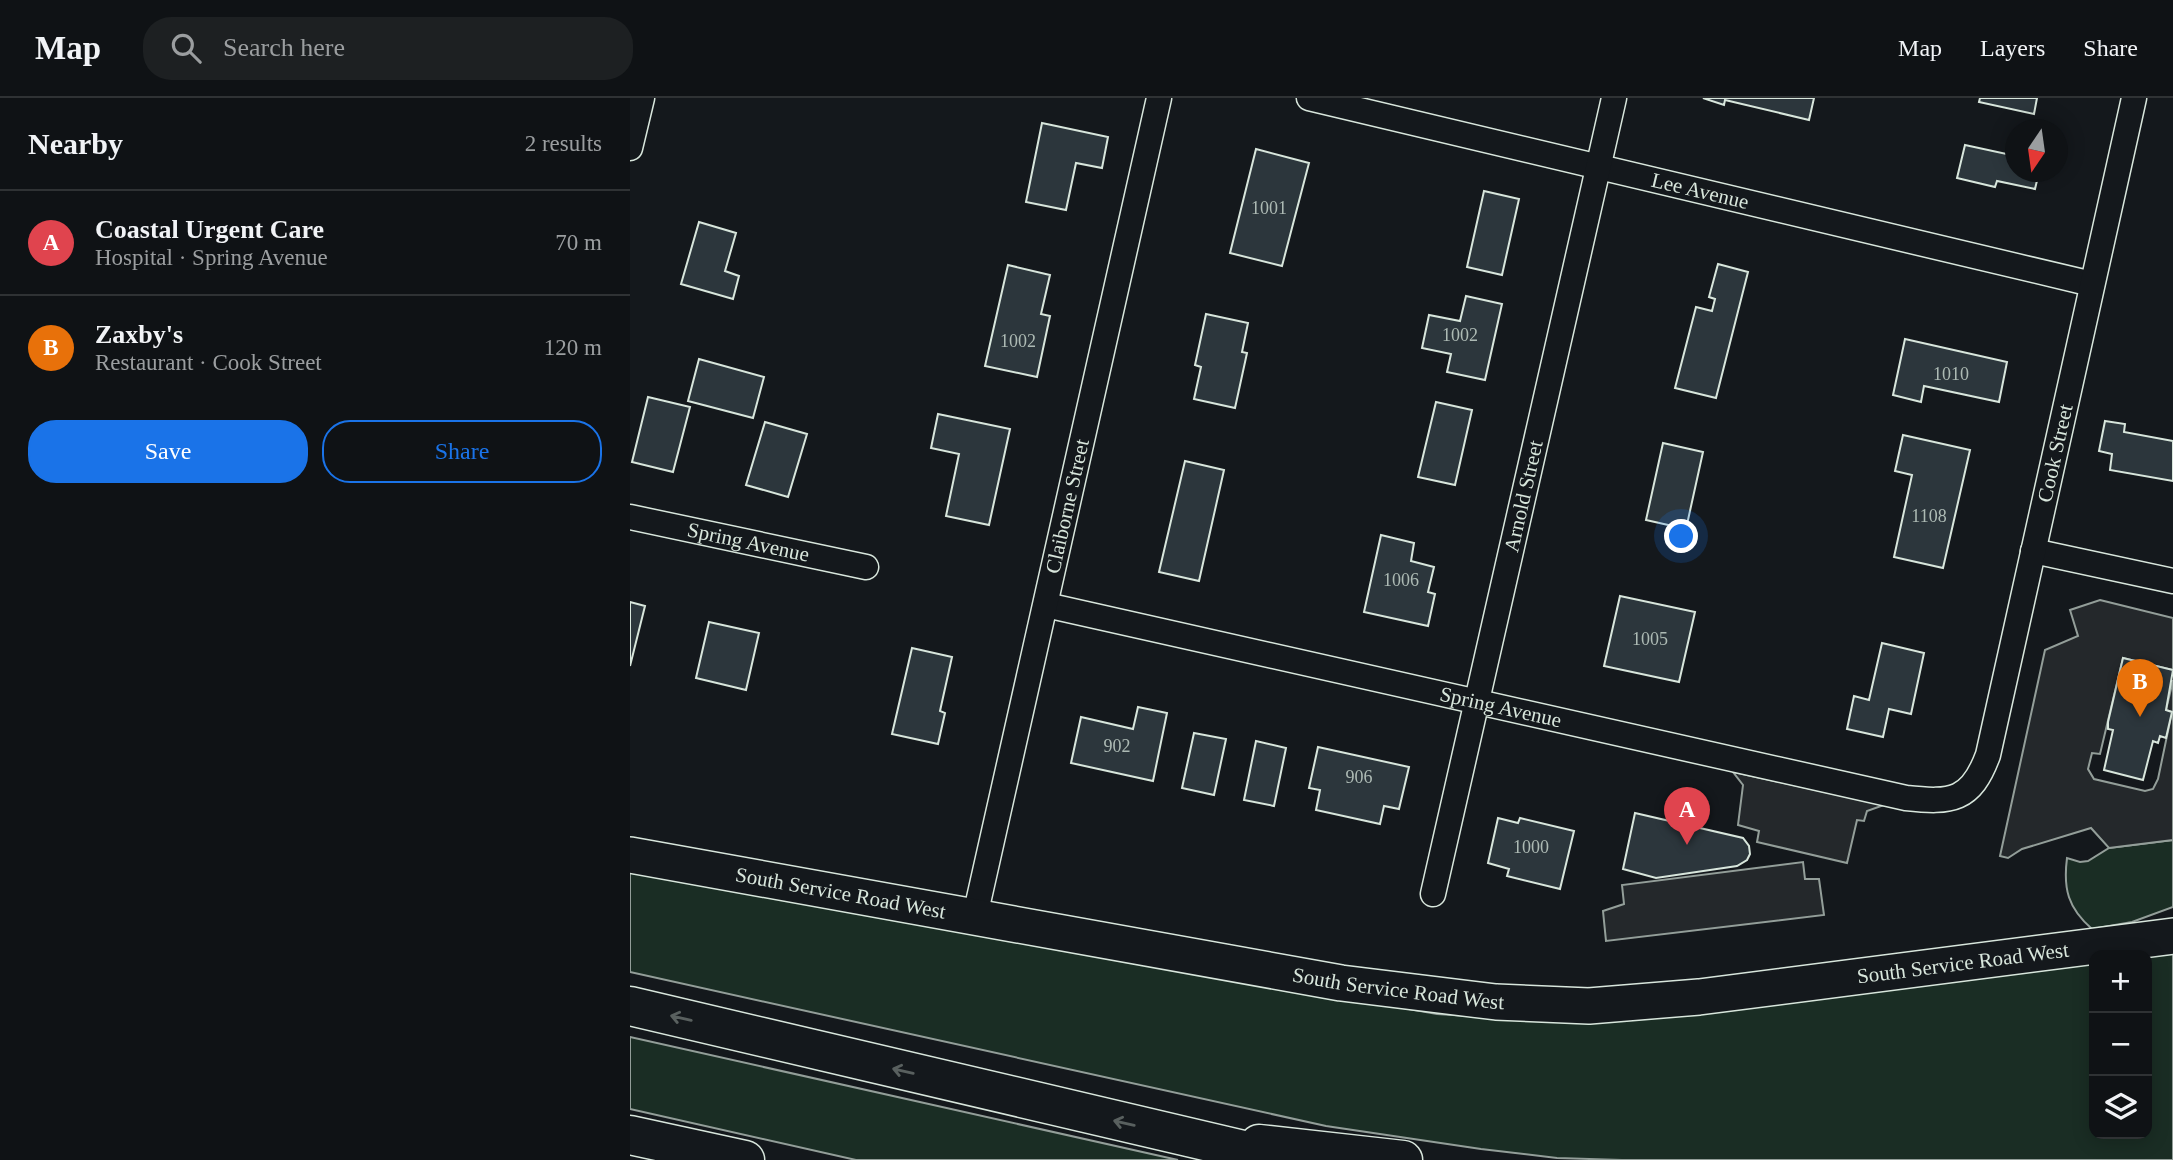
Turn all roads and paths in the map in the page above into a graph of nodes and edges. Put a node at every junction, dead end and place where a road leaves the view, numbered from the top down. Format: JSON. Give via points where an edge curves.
{"nodes":[{"id":1,"x":642,"y":98,"type":"edge"},
{"id":2,"x":1159,"y":98,"type":"edge"},
{"id":3,"x":1309,"y":98,"type":"edge"},
{"id":4,"x":1614,"y":98,"type":"edge"},
{"id":5,"x":2134,"y":98,"type":"edge"},
{"id":6,"x":630,"y":148,"type":"edge"},
{"id":7,"x":1598,"y":167,"type":"junction"},
{"id":8,"x":2092,"y":284,"type":"junction"},
{"id":9,"x":630,"y":517,"type":"edge"},
{"id":10,"x":2033,"y":551,"type":"junction"},
{"id":11,"x":866,"y":567,"type":"dead end"},
{"id":12,"x":2173,"y":580,"type":"edge"},
{"id":13,"x":1046,"y":605,"type":"junction"},
{"id":14,"x":1477,"y":701,"type":"junction"},
{"id":15,"x":1956,"y":796,"type":"joint"},
{"id":16,"x":630,"y":855,"type":"edge"},
{"id":17,"x":1433,"y":894,"type":"dead end"},
{"id":18,"x":975,"y":916,"type":"junction"},
{"id":19,"x":2173,"y":936,"type":"edge"},
{"id":20,"x":630,"y":1006,"type":"edge"},
{"id":21,"x":1168,"y":1133,"type":"junction"},
{"id":22,"x":630,"y":1135,"type":"edge"},
{"id":23,"x":745,"y":1160,"type":"edge"},
{"id":24,"x":1286,"y":1160,"type":"edge"},
{"id":25,"x":1403,"y":1160,"type":"edge"}],
"edges":[{"from":1,"to":6,"type":"street"},
{"from":2,"to":13,"type":"street","name":"Claiborne Street"},
{"from":3,"to":7,"type":"street","name":"Lee Avenue"},
{"from":4,"to":7,"type":"street","name":"Arnold Street"},
{"from":5,"to":8,"type":"street","name":"Cook Street"},
{"from":7,"to":8,"type":"street","name":"Lee Avenue"},
{"from":7,"to":14,"type":"street","name":"Arnold Street"},
{"from":8,"to":10,"type":"street","name":"Cook Street"},
{"from":9,"to":11,"type":"street","name":"Spring Avenue"},
{"from":10,"to":12,"type":"street"},
{"from":10,"to":15,"type":"street","name":"Cook Street","via":[[1988,755],[1970,789]]},
{"from":13,"to":14,"type":"street","name":"Spring Avenue"},
{"from":13,"to":18,"type":"street","name":"Claiborne Street"},
{"from":14,"to":15,"type":"street","name":"Spring Avenue","via":[[1906,798],[1935,801]]},
{"from":14,"to":17,"type":"street","name":"Arnold Street"},
{"from":16,"to":18,"type":"main road","name":"South Service Road West"},
{"from":18,"to":19,"type":"main road","name":"South Service Road West","via":[[1341,983],[1496,1002],[1590,1006],[1699,997]]},
{"from":21,"to":20,"type":"highway","one_way":true},
{"from":21,"to":24,"type":"highway"},
{"from":21,"to":25,"type":"highway"},
{"from":22,"to":23,"type":"highway"}]}
